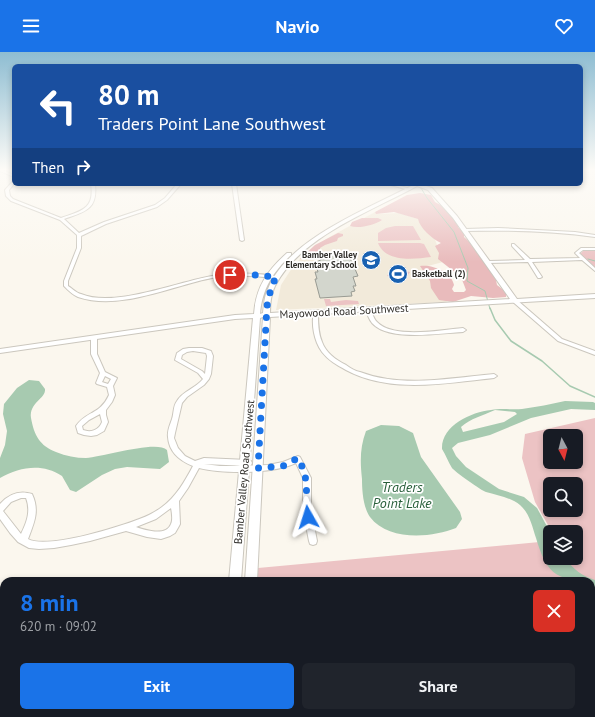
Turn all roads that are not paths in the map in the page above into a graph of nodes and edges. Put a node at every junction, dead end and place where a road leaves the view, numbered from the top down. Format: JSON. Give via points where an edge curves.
{"nodes":[{"id":1,"x":12,"y":200,"type":"edge"},
{"id":2,"x":93,"y":200,"type":"edge"},
{"id":3,"x":165,"y":200,"type":"edge"},
{"id":4,"x":236,"y":200,"type":"edge"},
{"id":5,"x":389,"y":200,"type":"edge"},
{"id":6,"x":439,"y":200,"type":"edge"},
{"id":7,"x":61,"y":219,"type":"junction"},
{"id":8,"x":465,"y":230,"type":"junction"},
{"id":9,"x":331,"y":231,"type":"junction"},
{"id":10,"x":80,"y":235,"type":"junction"},
{"id":11,"x":595,"y":236,"type":"edge"},
{"id":12,"x":242,"y":240,"type":"dead end"},
{"id":13,"x":514,"y":245,"type":"dead end"},
{"id":14,"x":595,"y":250,"type":"edge"},
{"id":15,"x":581,"y":259,"type":"junction"},
{"id":16,"x":529,"y":261,"type":"junction"},
{"id":17,"x":489,"y":262,"type":"junction"},
{"id":18,"x":595,"y":270,"type":"edge"},
{"id":19,"x":268,"y":276,"type":"junction"},
{"id":20,"x":276,"y":277,"type":"junction"},
{"id":21,"x":540,"y":277,"type":"dead end"},
{"id":22,"x":595,"y":296,"type":"edge"},
{"id":23,"x":515,"y":301,"type":"junction"},
{"id":24,"x":368,"y":309,"type":"junction"},
{"id":25,"x":316,"y":312,"type":"junction"},
{"id":26,"x":267,"y":315,"type":"junction"},
{"id":27,"x":257,"y":316,"type":"junction"},
{"id":28,"x":463,"y":330,"type":"dead end"},
{"id":29,"x":94,"y":338,"type":"junction"},
{"id":30,"x":0,"y":351,"type":"edge"},
{"id":31,"x":595,"y":353,"type":"edge"},
{"id":32,"x":104,"y":374,"type":"junction"},
{"id":33,"x":494,"y":376,"type":"dead end"},
{"id":34,"x":206,"y":379,"type":"junction"},
{"id":35,"x":110,"y":386,"type":"junction"},
{"id":36,"x":103,"y":410,"type":"dead end"},
{"id":37,"x":198,"y":463,"type":"junction"},
{"id":38,"x":244,"y":466,"type":"junction"},
{"id":39,"x":258,"y":468,"type":"junction"},
{"id":40,"x":175,"y":500,"type":"junction"},
{"id":41,"x":0,"y":511,"type":"edge"},
{"id":42,"x":126,"y":528,"type":"junction"},
{"id":43,"x":23,"y":540,"type":"junction"},
{"id":44,"x":313,"y":541,"type":"dead end"},
{"id":45,"x":235,"y":577,"type":"edge"},
{"id":46,"x":251,"y":577,"type":"edge"}],
"edges":[{"from":1,"to":7,"type":"street"},
{"from":2,"to":7,"type":"street","via":[[83,211]]},
{"from":3,"to":10,"type":"street","via":[[156,206],[105,223]]},
{"from":4,"to":12,"type":"street"},
{"from":5,"to":9,"type":"main road","name":"Bamber Valley Road Southwest"},
{"from":6,"to":8,"type":"main road"},
{"from":7,"to":10,"type":"street"},
{"from":8,"to":11,"type":"street","via":[[498,229]]},
{"from":8,"to":17,"type":"main road"},
{"from":9,"to":19,"type":"main road","name":"Bamber Valley Road Southwest","via":[[291,253]]},
{"from":9,"to":20,"type":"main road","name":"Bamber Valley Road Southwest","via":[[290,259]]},
{"from":10,"to":19,"type":"street","via":[[79,248],[69,270],[66,286],[73,293],[87,297],[128,298],[221,276]]},
{"from":13,"to":16,"type":"street"},
{"from":14,"to":15,"type":"street","via":[[578,251],[577,255]]},
{"from":15,"to":16,"type":"street"},
{"from":15,"to":18,"type":"street"},
{"from":16,"to":17,"type":"street"},
{"from":16,"to":21,"type":"street"},
{"from":17,"to":23,"type":"main road"},
{"from":19,"to":20,"type":"street"},
{"from":19,"to":27,"type":"main road","name":"Bamber Valley Road Southwest","via":[[259,296]]},
{"from":20,"to":26,"type":"main road","name":"Bamber Valley Road Southwest","via":[[269,295]]},
{"from":22,"to":23,"type":"main road","name":"Mayowood Road Southwest"},
{"from":23,"to":24,"type":"main road","name":"Mayowood Road Southwest"},
{"from":23,"to":31,"type":"street","via":[[560,340]]},
{"from":24,"to":25,"type":"main road","name":"Mayowood Road Southwest"},
{"from":24,"to":28,"type":"street","via":[[376,323],[395,332]]},
{"from":25,"to":26,"type":"main road","name":"Mayowood Road Southwest"},
{"from":25,"to":33,"type":"street","via":[[317,337],[322,349],[333,360],[357,373],[400,382]]},
{"from":26,"to":27,"type":"main road","name":"Mayowood Road Southwest"},
{"from":26,"to":39,"type":"main road","name":"Bamber Valley Road Southwest"},
{"from":27,"to":29,"type":"main road","name":"Mayowood Road Southwest"},
{"from":27,"to":38,"type":"main road","name":"Bamber Valley Road Southwest"},
{"from":29,"to":30,"type":"main road","name":"Mayowood Road Southwest"},
{"from":29,"to":32,"type":"street","via":[[94,354]]},
{"from":32,"to":35,"type":"street","via":[[114,378]]},
{"from":32,"to":35,"type":"street","via":[[99,383]]},
{"from":34,"to":34,"type":"street","via":[[200,372],[178,360],[179,354],[198,350],[208,352],[210,356]]},
{"from":34,"to":37,"type":"street","via":[[180,401],[171,435],[174,446],[181,455]]},
{"from":35,"to":36,"type":"street","via":[[112,395]]},
{"from":37,"to":38,"type":"street","via":[[203,468]]},
{"from":37,"to":40,"type":"street"},
{"from":38,"to":39,"type":"street"},
{"from":38,"to":45,"type":"main road","name":"Bamber Valley Road Southwest"},
{"from":39,"to":44,"type":"street","via":[[283,466],[298,458],[307,478],[307,510]]},
{"from":39,"to":46,"type":"main road","name":"Bamber Valley Road Southwest"},
{"from":40,"to":42,"type":"street","via":[[152,518]]},
{"from":40,"to":42,"type":"street","via":[[176,524],[168,532],[158,536]]},
{"from":41,"to":43,"type":"street"},
{"from":41,"to":43,"type":"street","via":[[5,503],[14,497],[28,496],[33,513]]},
{"from":42,"to":43,"type":"street","via":[[68,542],[33,546]]}]}
